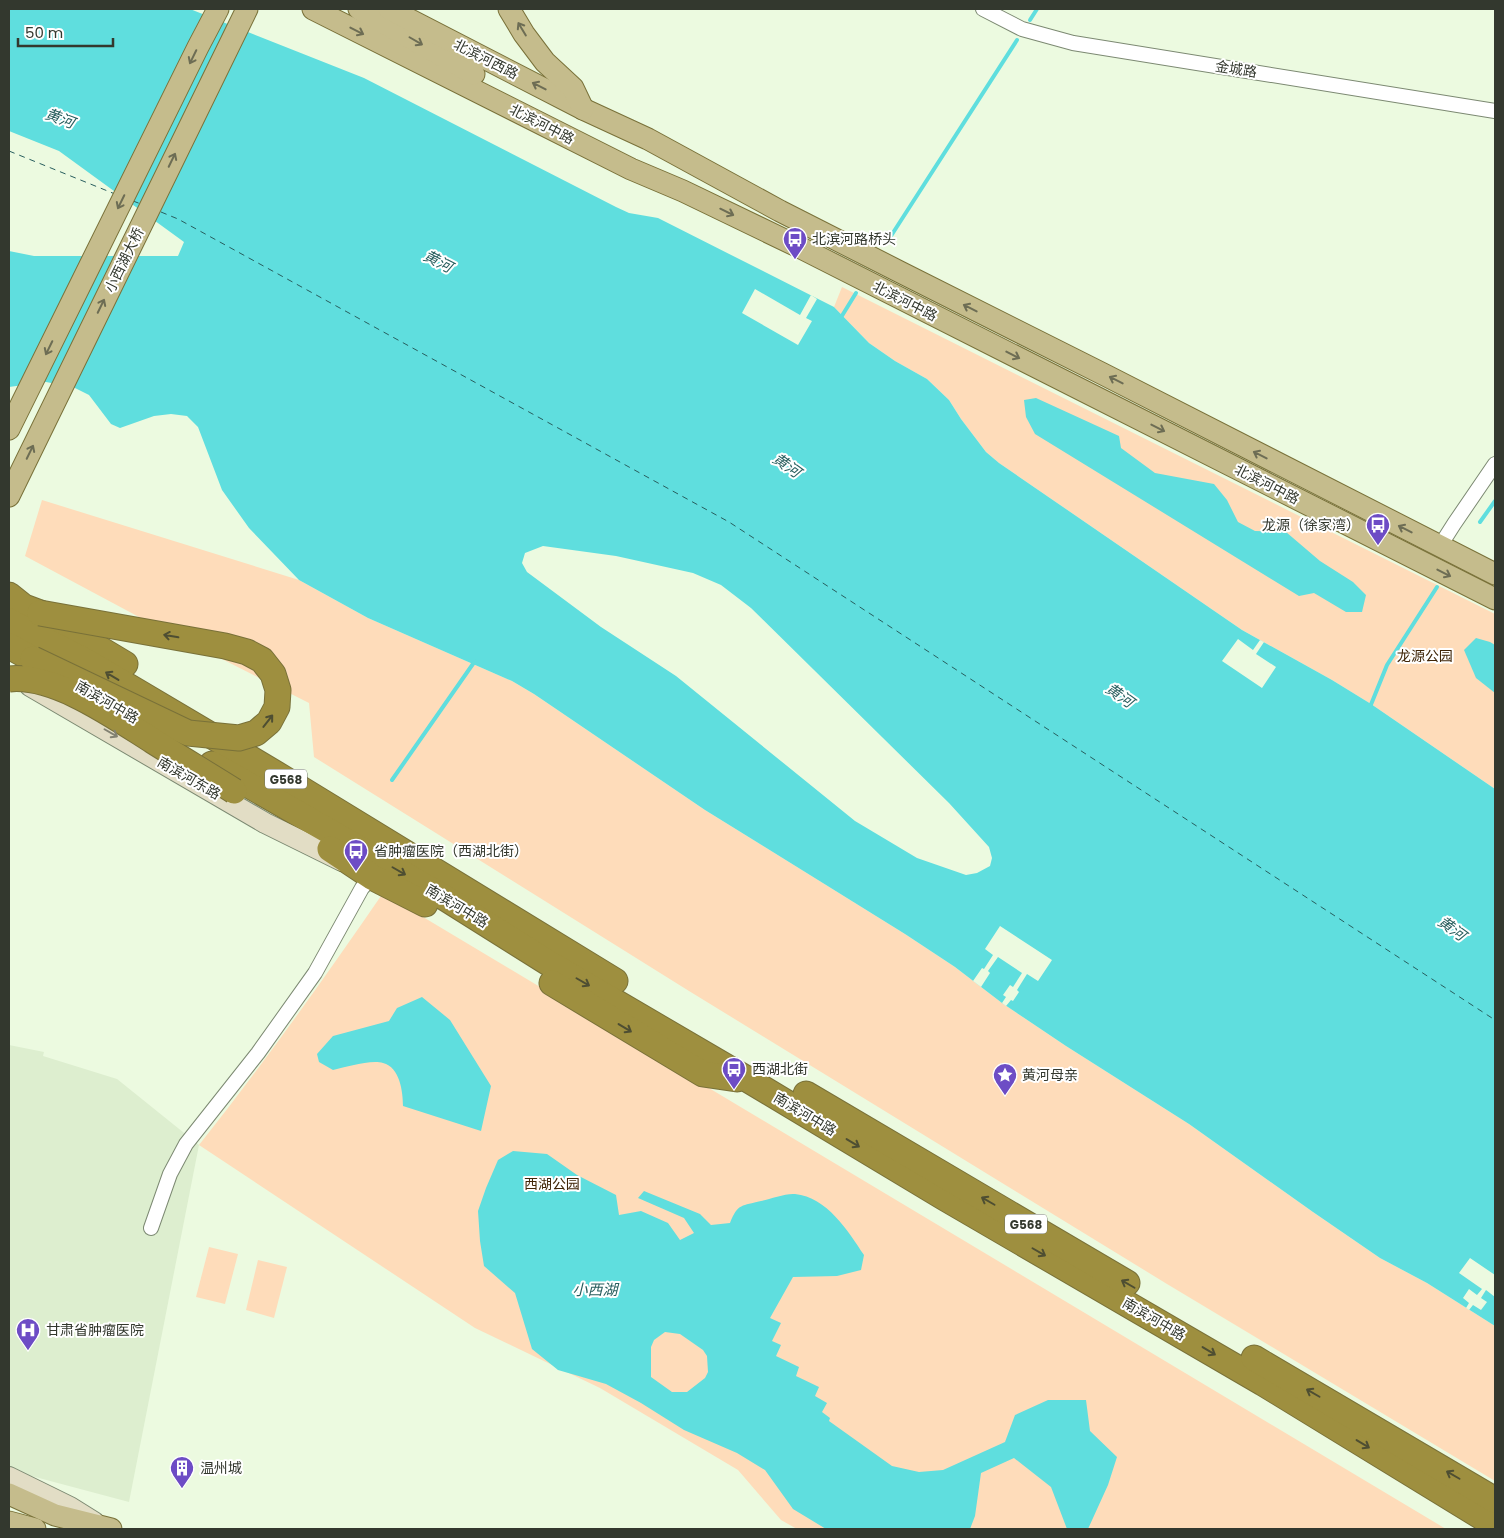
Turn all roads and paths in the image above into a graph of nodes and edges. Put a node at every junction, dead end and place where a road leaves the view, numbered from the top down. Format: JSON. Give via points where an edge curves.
{"nodes":[{"id":1,"x":313,"y":9,"type":"edge"},
{"id":2,"x":359,"y":9,"type":"edge"},
{"id":3,"x":389,"y":9,"type":"edge"},
{"id":4,"x":509,"y":9,"type":"edge"},
{"id":5,"x":983,"y":9,"type":"edge"},
{"id":6,"x":216,"y":10,"type":"edge"},
{"id":7,"x":246,"y":14,"type":"edge"},
{"id":8,"x":583,"y":109,"type":"junction"},
{"id":9,"x":1495,"y":111,"type":"edge"},
{"id":10,"x":683,"y":191,"type":"junction"},
{"id":11,"x":9,"y":429,"type":"edge"},
{"id":12,"x":1495,"y":464,"type":"edge"},
{"id":13,"x":9,"y":496,"type":"edge"},
{"id":14,"x":1440,"y":546,"type":"junction"},
{"id":15,"x":1495,"y":574,"type":"edge"},
{"id":16,"x":9,"y":595,"type":"edge"},
{"id":17,"x":1495,"y":599,"type":"edge"},
{"id":18,"x":40,"y":613,"type":"junction"},
{"id":19,"x":9,"y":621,"type":"edge"},
{"id":20,"x":9,"y":646,"type":"edge"},
{"id":21,"x":33,"y":659,"type":"junction"},
{"id":22,"x":9,"y":673,"type":"edge"},
{"id":23,"x":9,"y":679,"type":"edge"},
{"id":24,"x":372,"y":877,"type":"junction"},
{"id":25,"x":558,"y":947,"type":"junction"},
{"id":26,"x":752,"y":1082,"type":"junction"},
{"id":27,"x":151,"y":1228,"type":"dead end"},
{"id":28,"x":9,"y":1477,"type":"edge"},
{"id":29,"x":9,"y":1494,"type":"edge"},
{"id":30,"x":1495,"y":1500,"type":"edge"},
{"id":31,"x":9,"y":1522,"type":"edge"},
{"id":32,"x":1495,"y":1525,"type":"edge"},
{"id":33,"x":107,"y":1528,"type":"edge"},
{"id":34,"x":35,"y":1529,"type":"edge"}],
"edges":[{"from":1,"to":10,"type":"main road","name":"北滨河中路","one_way":true,"via":[[631,169]]},
{"from":2,"to":10,"type":"main road","one_way":true,"via":[[475,75],[636,159]]},
{"from":8,"to":3,"type":"main road","name":"北滨河西路","one_way":true},
{"from":8,"to":4,"type":"main road","one_way":true,"via":[[572,88],[545,62]]},
{"from":5,"to":9,"type":"street","name":"金城路","via":[[1022,29],[1073,43]]},
{"from":6,"to":11,"type":"main road","name":"小西湖大桥","one_way":true},
{"from":13,"to":7,"type":"main road","name":"小西湖大桥","one_way":true},
{"from":14,"to":8,"type":"main road","name":"北滨河中路","one_way":true,"via":[[780,211],[648,139]]},
{"from":10,"to":17,"type":"main road","name":"北滨河中路","one_way":true},
{"from":12,"to":14,"type":"street"},
{"from":14,"to":15,"type":"main road","name":"北滨河中路"},
{"from":16,"to":18,"type":"highway","via":[[24,607]]},
{"from":21,"to":18,"type":"highway","one_way":true,"bridge":true,"via":[[188,733],[239,738],[256,733],[269,722],[277,707],[278,690],[273,674],[262,660],[246,652]]},
{"from":18,"to":25,"type":"highway","bridge":true,"via":[[427,846],[544,924]]},
{"from":25,"to":19,"type":"highway","name":"南滨河中路","number":"G568","one_way":true,"via":[[284,778],[89,663]]},
{"from":20,"to":21,"type":"highway","name":"南滨河中路","number":"G568"},
{"from":21,"to":26,"type":"highway","name":"南滨河中路","number":"G568","one_way":true,"bridge":true,"via":[[442,896],[547,962]]},
{"from":22,"to":24,"type":"street","name":"南滨河东路","one_way":true,"via":[[265,823]]},
{"from":23,"to":24,"type":"highway","bridge":true,"via":[[40,682],[75,695],[287,820]]},
{"from":24,"to":26,"type":"highway","one_way":true,"via":[[435,910],[703,1074]]},
{"from":24,"to":27,"type":"street","via":[[362,888],[299,996],[186,1144],[170,1174]]},
{"from":30,"to":25,"type":"highway","name":"南滨河中路","number":"G568","one_way":true},
{"from":26,"to":32,"type":"highway","name":"南滨河中路","number":"G568","one_way":true,"via":[[1263,1383]]},
{"from":28,"to":33,"type":"street"},
{"from":29,"to":33,"type":"main road","via":[[55,1515]]},
{"from":31,"to":34,"type":"main road"}]}
